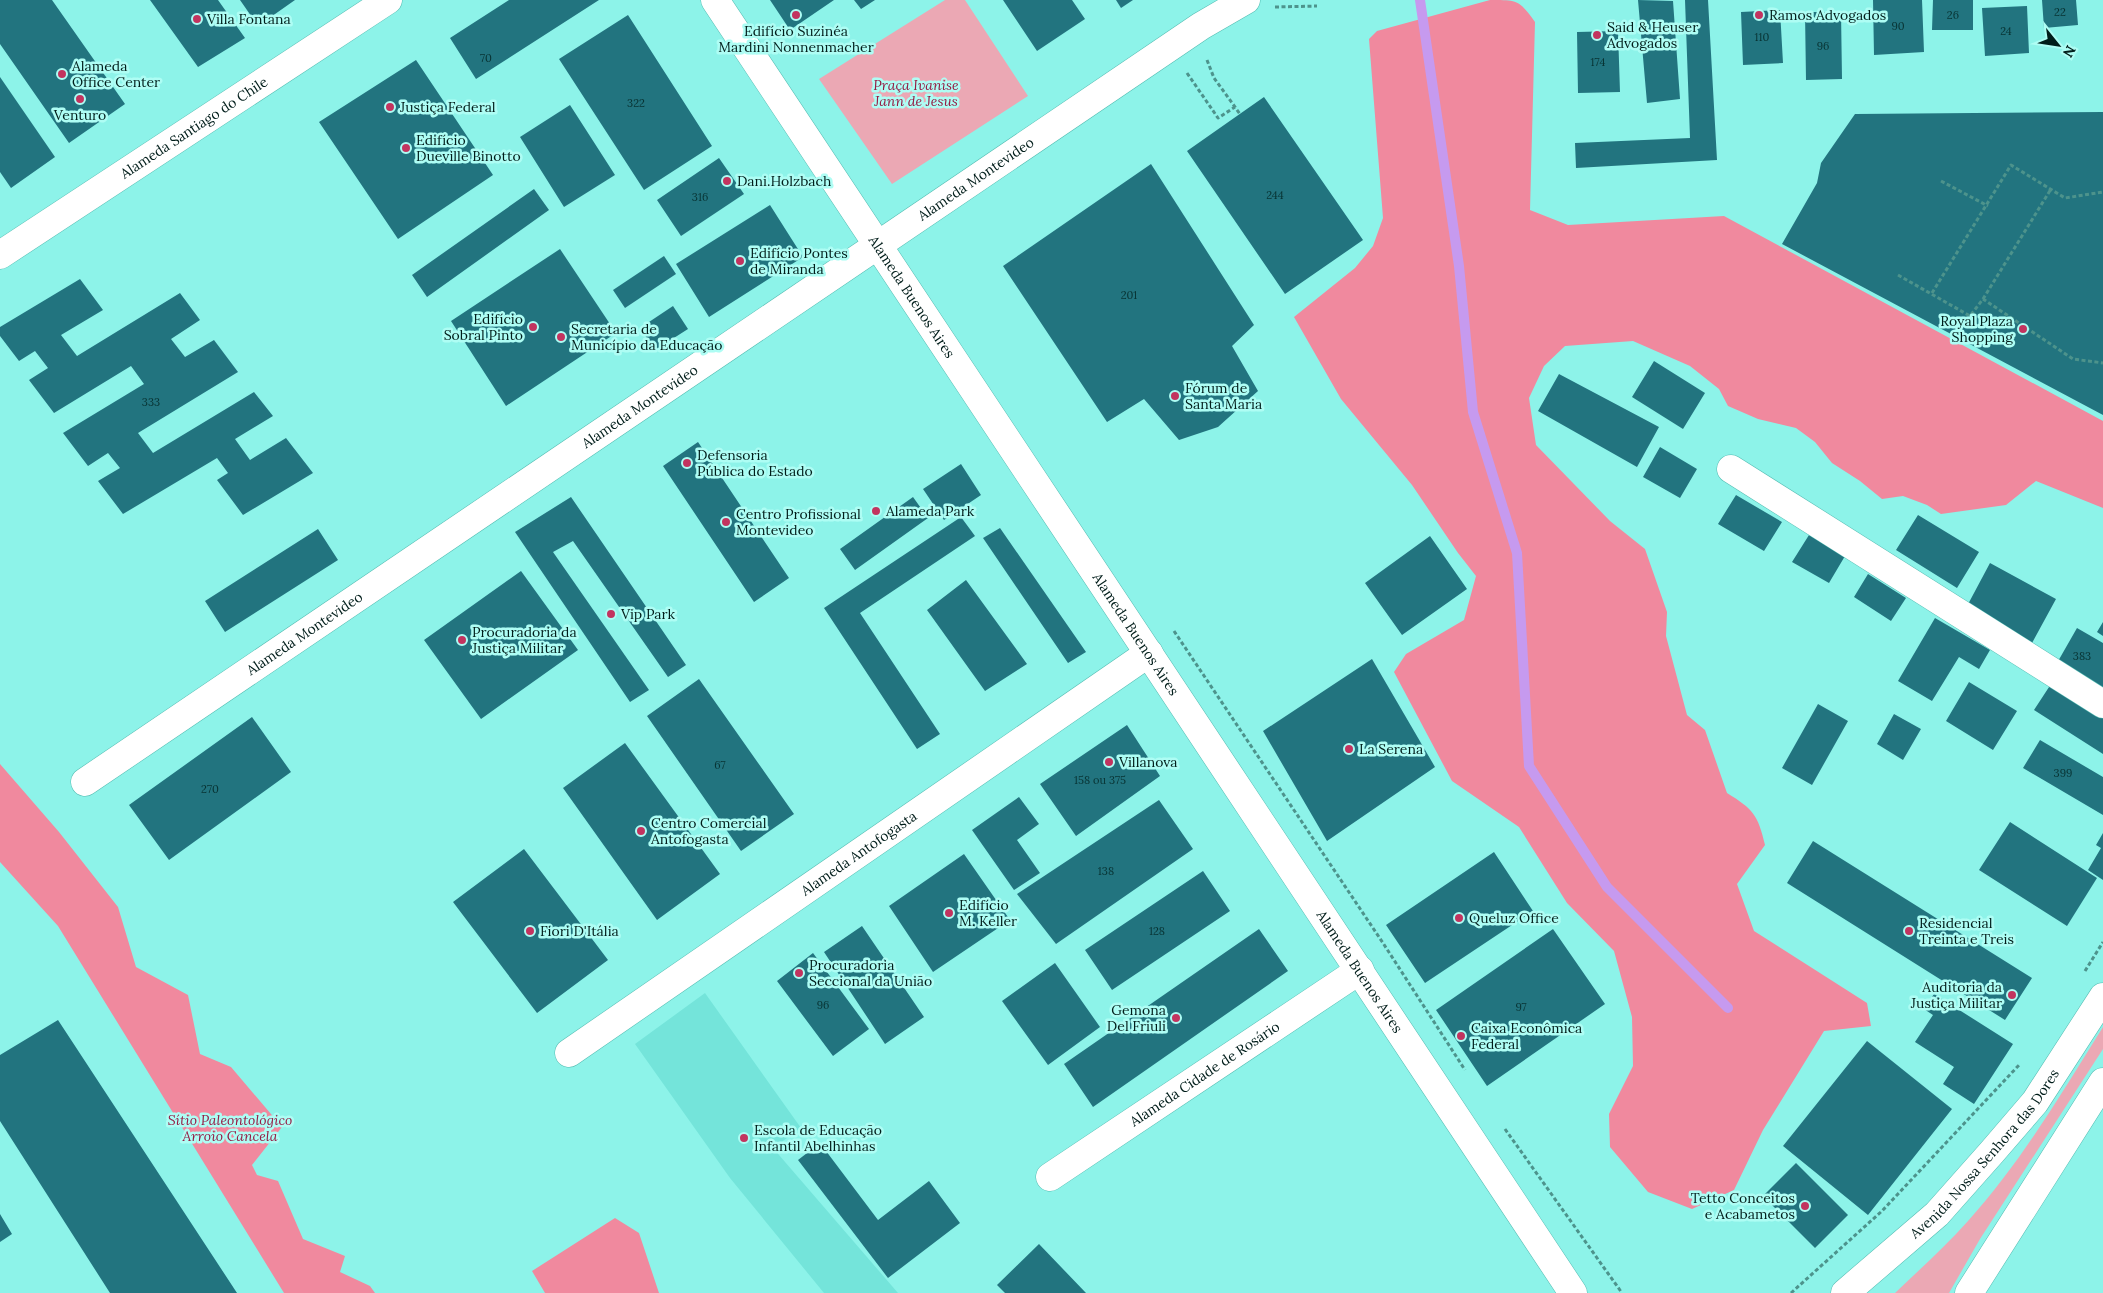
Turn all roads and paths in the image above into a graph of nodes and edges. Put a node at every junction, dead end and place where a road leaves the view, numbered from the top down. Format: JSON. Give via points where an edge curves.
{"nodes":[{"id":1,"x":388,"y":0,"type":"edge"},
{"id":2,"x":715,"y":0,"type":"edge"},
{"id":3,"x":1257,"y":4,"type":"edge"},
{"id":4,"x":1316,"y":6,"type":"dead end"},
{"id":5,"x":1183,"y":68,"type":"dead end"},
{"id":6,"x":1211,"y":73,"type":"dead end"},
{"id":7,"x":1235,"y":107,"type":"junction"},
{"id":8,"x":1240,"y":114,"type":"dead end"},
{"id":9,"x":1941,"y":181,"type":"dead end"},
{"id":10,"x":2051,"y":190,"type":"junction"},
{"id":11,"x":2103,"y":192,"type":"edge"},
{"id":12,"x":1988,"y":206,"type":"junction"},
{"id":13,"x":878,"y":245,"type":"junction"},
{"id":14,"x":0,"y":255,"type":"edge"},
{"id":15,"x":1898,"y":275,"type":"dead end"},
{"id":16,"x":1932,"y":293,"type":"junction"},
{"id":17,"x":1983,"y":299,"type":"junction"},
{"id":18,"x":2103,"y":363,"type":"edge"},
{"id":19,"x":1731,"y":469,"type":"dead end"},
{"id":20,"x":1172,"y":628,"type":"dead end"},
{"id":21,"x":1150,"y":653,"type":"junction"},
{"id":22,"x":2103,"y":704,"type":"edge"},
{"id":23,"x":85,"y":782,"type":"dead end"},
{"id":24,"x":2103,"y":942,"type":"edge"},
{"id":25,"x":1360,"y":970,"type":"junction"},
{"id":26,"x":2083,"y":974,"type":"dead end"},
{"id":27,"x":2103,"y":997,"type":"edge"},
{"id":28,"x":569,"y":1053,"type":"dead end"},
{"id":29,"x":2020,"y":1063,"type":"dead end"},
{"id":30,"x":1466,"y":1071,"type":"dead end"},
{"id":31,"x":2103,"y":1082,"type":"edge"},
{"id":32,"x":1503,"y":1127,"type":"dead end"},
{"id":33,"x":1050,"y":1177,"type":"dead end"},
{"id":34,"x":1558,"y":1267,"type":"junction"},
{"id":35,"x":1573,"y":1293,"type":"edge"},
{"id":36,"x":1588,"y":1293,"type":"edge"},
{"id":37,"x":1622,"y":1293,"type":"edge"},
{"id":38,"x":1791,"y":1293,"type":"edge"},
{"id":39,"x":1845,"y":1293,"type":"edge"},
{"id":40,"x":1969,"y":1293,"type":"edge"}],
"edges":[{"from":1,"to":14,"type":"street","name":"Alameda Santiago do Chile"},
{"from":2,"to":13,"type":"street","name":"Alameda Buenos Aires"},
{"from":3,"to":4,"type":"path"},
{"from":3,"to":13,"type":"street","name":"Alameda Montevideo","via":[[1201,26]]},
{"from":5,"to":7,"type":"path","via":[[1218,118]]},
{"from":6,"to":7,"type":"path"},
{"from":7,"to":8,"type":"path"},
{"from":9,"to":12,"type":"path"},
{"from":10,"to":11,"type":"path","via":[[2065,198]]},
{"from":10,"to":12,"type":"path","via":[[2011,165]]},
{"from":10,"to":17,"type":"path"},
{"from":12,"to":16,"type":"path"},
{"from":13,"to":21,"type":"street","name":"Alameda Buenos Aires"},
{"from":13,"to":23,"type":"street","name":"Alameda Montevideo"},
{"from":15,"to":16,"type":"path"},
{"from":16,"to":17,"type":"path","via":[[1970,316]]},
{"from":17,"to":18,"type":"path","via":[[2073,359]]},
{"from":19,"to":22,"type":"street"},
{"from":20,"to":30,"type":"path"},
{"from":21,"to":25,"type":"street","name":"Alameda Buenos Aires"},
{"from":21,"to":28,"type":"street","name":"Alameda Antofogasta"},
{"from":24,"to":26,"type":"path"},
{"from":25,"to":33,"type":"street","name":"Alameda Cidade de Rosário"},
{"from":25,"to":34,"type":"street","name":"Alameda Buenos Aires"},
{"from":27,"to":39,"type":"street","name":"Avenida Nossa Senhora das Dores","via":[[2035,1102],[1986,1159],[1938,1214]]},
{"from":29,"to":38,"type":"path","via":[[1882,1211]]},
{"from":31,"to":40,"type":"street"},
{"from":32,"to":37,"type":"path"},
{"from":34,"to":35,"type":"street","name":"Alameda Buenos Aires"},
{"from":34,"to":36,"type":"street","name":"Alameda Buenos Aires"}]}
